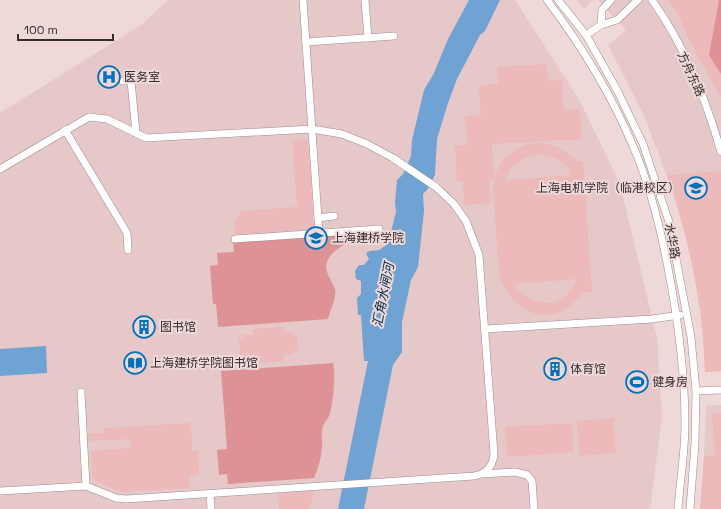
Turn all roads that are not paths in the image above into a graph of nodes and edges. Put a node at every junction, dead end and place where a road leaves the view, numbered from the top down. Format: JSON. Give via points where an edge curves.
{"nodes":[{"id":1,"x":303,"y":0,"type":"edge"},
{"id":2,"x":365,"y":0,"type":"edge"},
{"id":3,"x":547,"y":0,"type":"edge"},
{"id":4,"x":558,"y":0,"type":"edge"},
{"id":5,"x":611,"y":0,"type":"edge"},
{"id":6,"x":638,"y":0,"type":"edge"},
{"id":7,"x":652,"y":0,"type":"edge"},
{"id":8,"x":601,"y":25,"type":"junction"},
{"id":9,"x":586,"y":35,"type":"junction"},
{"id":10,"x":394,"y":36,"type":"dead end"},
{"id":11,"x":368,"y":38,"type":"junction"},
{"id":12,"x":306,"y":42,"type":"junction"},
{"id":13,"x":123,"y":82,"type":"dead end"},
{"id":14,"x":312,"y":129,"type":"junction"},
{"id":15,"x":65,"y":130,"type":"junction"},
{"id":16,"x":136,"y":133,"type":"junction"},
{"id":17,"x":721,"y":152,"type":"edge"},
{"id":18,"x":0,"y":169,"type":"edge"},
{"id":19,"x":334,"y":216,"type":"dead end"},
{"id":20,"x":318,"y":218,"type":"junction"},
{"id":21,"x":379,"y":229,"type":"dead end"},
{"id":22,"x":319,"y":233,"type":"junction"},
{"id":23,"x":235,"y":239,"type":"dead end"},
{"id":24,"x":128,"y":250,"type":"dead end"},
{"id":25,"x":677,"y":315,"type":"junction"},
{"id":26,"x":687,"y":315,"type":"junction"},
{"id":27,"x":485,"y":329,"type":"junction"},
{"id":28,"x":721,"y":390,"type":"edge"},
{"id":29,"x":696,"y":391,"type":"junction"},
{"id":30,"x":80,"y":392,"type":"dead end"},
{"id":31,"x":482,"y":474,"type":"junction"},
{"id":32,"x":86,"y":486,"type":"junction"},
{"id":33,"x":0,"y":492,"type":"edge"},
{"id":34,"x":210,"y":494,"type":"junction"},
{"id":35,"x":211,"y":509,"type":"edge"},
{"id":36,"x":534,"y":509,"type":"edge"},
{"id":37,"x":678,"y":509,"type":"edge"},
{"id":38,"x":690,"y":509,"type":"edge"}],
"edges":[{"from":1,"to":12,"type":"street"},
{"from":2,"to":11,"type":"street"},
{"from":3,"to":25,"type":"street","name":"水华路","via":[[609,94],[633,146],[659,223]]},
{"from":4,"to":9,"type":"street","name":"水华路"},
{"from":5,"to":8,"type":"street","via":[[602,10]]},
{"from":6,"to":8,"type":"street","via":[[616,20]]},
{"from":7,"to":17,"type":"street","name":"方舟东路","via":[[691,70]]},
{"from":8,"to":9,"type":"street"},
{"from":9,"to":26,"type":"street","name":"水华路","via":[[617,90],[651,164],[669,222]]},
{"from":10,"to":11,"type":"street"},
{"from":11,"to":12,"type":"street"},
{"from":12,"to":14,"type":"street"},
{"from":13,"to":16,"type":"street","via":[[131,81]]},
{"from":14,"to":16,"type":"street","via":[[146,138]]},
{"from":14,"to":20,"type":"street"},
{"from":14,"to":27,"type":"street","via":[[342,134],[367,144],[400,162],[436,187],[454,204],[466,221],[479,255]]},
{"from":15,"to":16,"type":"street","via":[[89,117],[96,117],[107,119]]},
{"from":15,"to":18,"type":"street"},
{"from":15,"to":24,"type":"street","via":[[127,233]]},
{"from":19,"to":20,"type":"street"},
{"from":20,"to":22,"type":"street"},
{"from":21,"to":22,"type":"street"},
{"from":22,"to":23,"type":"street"},
{"from":25,"to":26,"type":"street"},
{"from":25,"to":27,"type":"street"},
{"from":25,"to":37,"type":"street","name":"水华路","via":[[685,427]]},
{"from":26,"to":29,"type":"street","name":"水华路"},
{"from":27,"to":31,"type":"street","via":[[494,459]]},
{"from":28,"to":29,"type":"street"},
{"from":29,"to":38,"type":"street","name":"水华路"},
{"from":30,"to":32,"type":"street"},
{"from":31,"to":34,"type":"street"},
{"from":31,"to":36,"type":"street","via":[[515,472],[527,475],[532,481]]},
{"from":32,"to":33,"type":"street"},
{"from":32,"to":34,"type":"street","via":[[120,499]]},
{"from":34,"to":35,"type":"street"}]}
